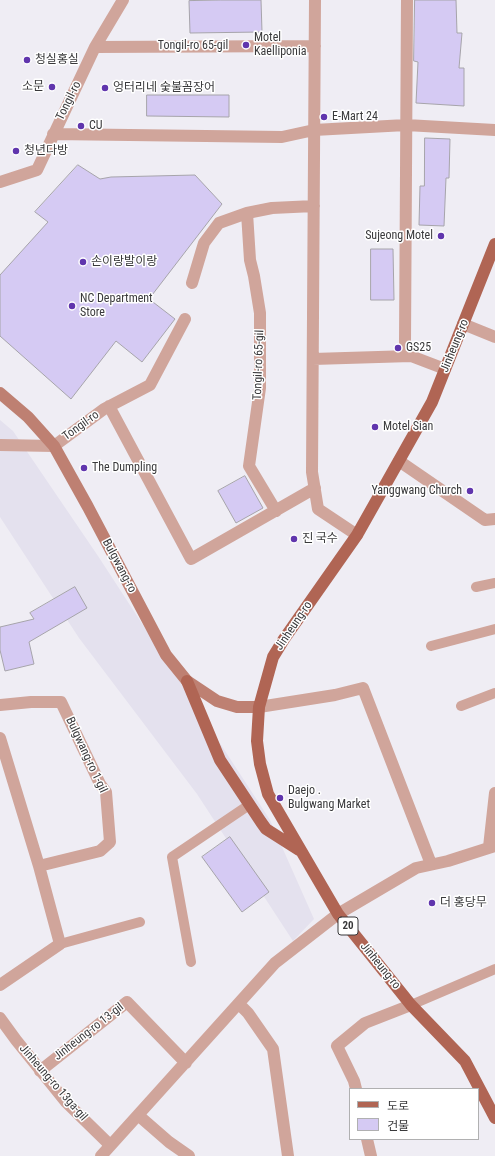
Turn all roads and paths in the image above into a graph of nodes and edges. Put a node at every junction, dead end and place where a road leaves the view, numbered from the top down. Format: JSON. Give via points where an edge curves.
{"nodes":[{"id":1,"x":123,"y":0,"type":"edge"},
{"id":2,"x":315,"y":0,"type":"edge"},
{"id":3,"x":407,"y":0,"type":"edge"},
{"id":4,"x":315,"y":46,"type":"junction"},
{"id":5,"x":95,"y":47,"type":"junction"},
{"id":6,"x":406,"y":125,"type":"junction"},
{"id":7,"x":314,"y":130,"type":"junction"},
{"id":8,"x":495,"y":130,"type":"edge"},
{"id":9,"x":54,"y":134,"type":"junction"},
{"id":10,"x":0,"y":182,"type":"edge"},
{"id":11,"x":314,"y":206,"type":"junction"},
{"id":12,"x":247,"y":213,"type":"junction"},
{"id":13,"x":495,"y":244,"type":"edge"},
{"id":14,"x":192,"y":283,"type":"dead end"},
{"id":15,"x":185,"y":319,"type":"dead end"},
{"id":16,"x":463,"y":324,"type":"junction"},
{"id":17,"x":495,"y":337,"type":"edge"},
{"id":18,"x":410,"y":356,"type":"junction"},
{"id":19,"x":313,"y":359,"type":"junction"},
{"id":20,"x":445,"y":369,"type":"junction"},
{"id":21,"x":0,"y":393,"type":"edge"},
{"id":22,"x":109,"y":406,"type":"junction"},
{"id":23,"x":0,"y":445,"type":"edge"},
{"id":24,"x":54,"y":446,"type":"junction"},
{"id":25,"x":399,"y":461,"type":"junction"},
{"id":26,"x":315,"y":488,"type":"junction"},
{"id":27,"x":276,"y":510,"type":"junction"},
{"id":28,"x":495,"y":519,"type":"edge"},
{"id":29,"x":357,"y":535,"type":"junction"},
{"id":30,"x":495,"y":583,"type":"edge"},
{"id":31,"x":476,"y":587,"type":"dead end"},
{"id":32,"x":495,"y":629,"type":"edge"},
{"id":33,"x":432,"y":646,"type":"dead end"},
{"id":34,"x":187,"y":681,"type":"junction"},
{"id":35,"x":495,"y":693,"type":"edge"},
{"id":36,"x":0,"y":706,"type":"edge"},
{"id":37,"x":461,"y":706,"type":"dead end"},
{"id":38,"x":259,"y":707,"type":"junction"},
{"id":39,"x":0,"y":738,"type":"edge"},
{"id":40,"x":495,"y":793,"type":"edge"},
{"id":41,"x":249,"y":805,"type":"junction"},
{"id":42,"x":492,"y":846,"type":"edge"},
{"id":43,"x":300,"y":850,"type":"junction"},
{"id":44,"x":431,"y":864,"type":"junction"},
{"id":45,"x":39,"y":866,"type":"junction"},
{"id":46,"x":338,"y":914,"type":"junction"},
{"id":47,"x":140,"y":922,"type":"dead end"},
{"id":48,"x":60,"y":944,"type":"junction"},
{"id":49,"x":191,"y":962,"type":"dead end"},
{"id":50,"x":495,"y":969,"type":"edge"},
{"id":51,"x":0,"y":985,"type":"edge"},
{"id":52,"x":239,"y":1004,"type":"junction"},
{"id":53,"x":411,"y":1005,"type":"junction"},
{"id":54,"x":0,"y":1018,"type":"edge"},
{"id":55,"x":186,"y":1063,"type":"junction"},
{"id":56,"x":40,"y":1071,"type":"junction"},
{"id":57,"x":356,"y":1088,"type":"edge"},
{"id":58,"x":138,"y":1115,"type":"junction"},
{"id":59,"x":495,"y":1118,"type":"edge"},
{"id":60,"x":368,"y":1140,"type":"edge"},
{"id":61,"x":110,"y":1146,"type":"junction"},
{"id":62,"x":101,"y":1156,"type":"edge"},
{"id":63,"x":188,"y":1156,"type":"edge"},
{"id":64,"x":288,"y":1156,"type":"edge"},
{"id":65,"x":372,"y":1156,"type":"edge"}],
"edges":[{"from":1,"to":5,"type":"street","name":"Tongil-ro"},
{"from":2,"to":4,"type":"street"},
{"from":3,"to":6,"type":"street"},
{"from":4,"to":5,"type":"street","name":"Tongil-ro 65-gil"},
{"from":4,"to":7,"type":"street"},
{"from":5,"to":9,"type":"street","name":"Tongil-ro"},
{"from":6,"to":7,"type":"street"},
{"from":6,"to":8,"type":"street"},
{"from":6,"to":18,"type":"street","via":[[405,343]]},
{"from":7,"to":9,"type":"street","via":[[282,137]]},
{"from":7,"to":11,"type":"street"},
{"from":9,"to":10,"type":"street","name":"Tongil-ro","via":[[37,170]]},
{"from":11,"to":12,"type":"street","via":[[272,208]]},
{"from":11,"to":19,"type":"street"},
{"from":12,"to":14,"type":"street","via":[[219,223],[204,243]]},
{"from":12,"to":27,"type":"street","name":"Tongil-ro 65-gil","via":[[250,260],[260,314],[260,388],[249,466]]},
{"from":13,"to":16,"type":"main road","name":"Jinheung-ro","number":"20"},
{"from":15,"to":22,"type":"street","name":"Tongil-ro","via":[[150,385]]},
{"from":16,"to":17,"type":"street"},
{"from":16,"to":20,"type":"main road","name":"Jinheung-ro","number":"20"},
{"from":18,"to":19,"type":"street"},
{"from":18,"to":20,"type":"street"},
{"from":19,"to":26,"type":"street","via":[[312,472]]},
{"from":20,"to":25,"type":"main road","name":"Jinheung-ro","number":"20","via":[[432,402]]},
{"from":21,"to":24,"type":"main road","name":"Bulgwang-ro","via":[[28,417]]},
{"from":22,"to":24,"type":"street","name":"Tongil-ro"},
{"from":22,"to":27,"type":"street","via":[[191,559]]},
{"from":23,"to":24,"type":"street"},
{"from":24,"to":34,"type":"main road","name":"Bulgwang-ro","via":[[166,655]]},
{"from":25,"to":28,"type":"street","via":[[485,520]]},
{"from":25,"to":29,"type":"main road","name":"Jinheung-ro","number":"20"},
{"from":26,"to":27,"type":"street"},
{"from":26,"to":29,"type":"street","via":[[318,509]]},
{"from":29,"to":38,"type":"main road","name":"Jinheung-ro","number":"20","via":[[273,657]]},
{"from":30,"to":31,"type":"lane"},
{"from":32,"to":33,"type":"lane"},
{"from":34,"to":38,"type":"main road","name":"Bulgwang-ro","via":[[217,701],[237,707]]},
{"from":34,"to":41,"type":"main road","via":[[220,760]]},
{"from":35,"to":37,"type":"lane"},
{"from":36,"to":45,"type":"street","name":"Bulgwang-ro 1-gil","via":[[61,702],[106,792],[110,842],[100,851]]},
{"from":38,"to":43,"type":"main road","name":"Jinheung-ro","number":"20","via":[[257,741],[268,794]]},
{"from":38,"to":44,"type":"street","via":[[336,695],[363,688]]},
{"from":39,"to":45,"type":"street"},
{"from":40,"to":42,"type":"street"},
{"from":41,"to":43,"type":"main road","via":[[266,829]]},
{"from":41,"to":49,"type":"lane","via":[[172,857]]},
{"from":42,"to":44,"type":"street"},
{"from":43,"to":46,"type":"main road","name":"Jinheung-ro","number":"20"},
{"from":44,"to":46,"type":"street","via":[[416,868]]},
{"from":45,"to":48,"type":"street"},
{"from":46,"to":52,"type":"street","via":[[276,963]]},
{"from":46,"to":53,"type":"main road","name":"Jinheung-ro","number":"20"},
{"from":47,"to":48,"type":"lane"},
{"from":48,"to":51,"type":"street"},
{"from":50,"to":53,"type":"lane"},
{"from":52,"to":55,"type":"street"},
{"from":52,"to":64,"type":"street","via":[[272,1049]]},
{"from":53,"to":57,"type":"street","via":[[365,1023],[337,1046]]},
{"from":53,"to":59,"type":"main road","name":"Jinheung-ro","number":"20","via":[[465,1061]]},
{"from":54,"to":56,"type":"street","name":"Jinheung-ro 13ga-gil"},
{"from":55,"to":56,"type":"street","name":"Jinheung-ro 13-gil","via":[[127,1002]]},
{"from":55,"to":58,"type":"street"},
{"from":56,"to":61,"type":"street","name":"Jinheung-ro 13ga-gil","via":[[66,1102]]},
{"from":58,"to":61,"type":"street"},
{"from":58,"to":63,"type":"street"},
{"from":60,"to":65,"type":"street"},
{"from":61,"to":62,"type":"street"}]}
